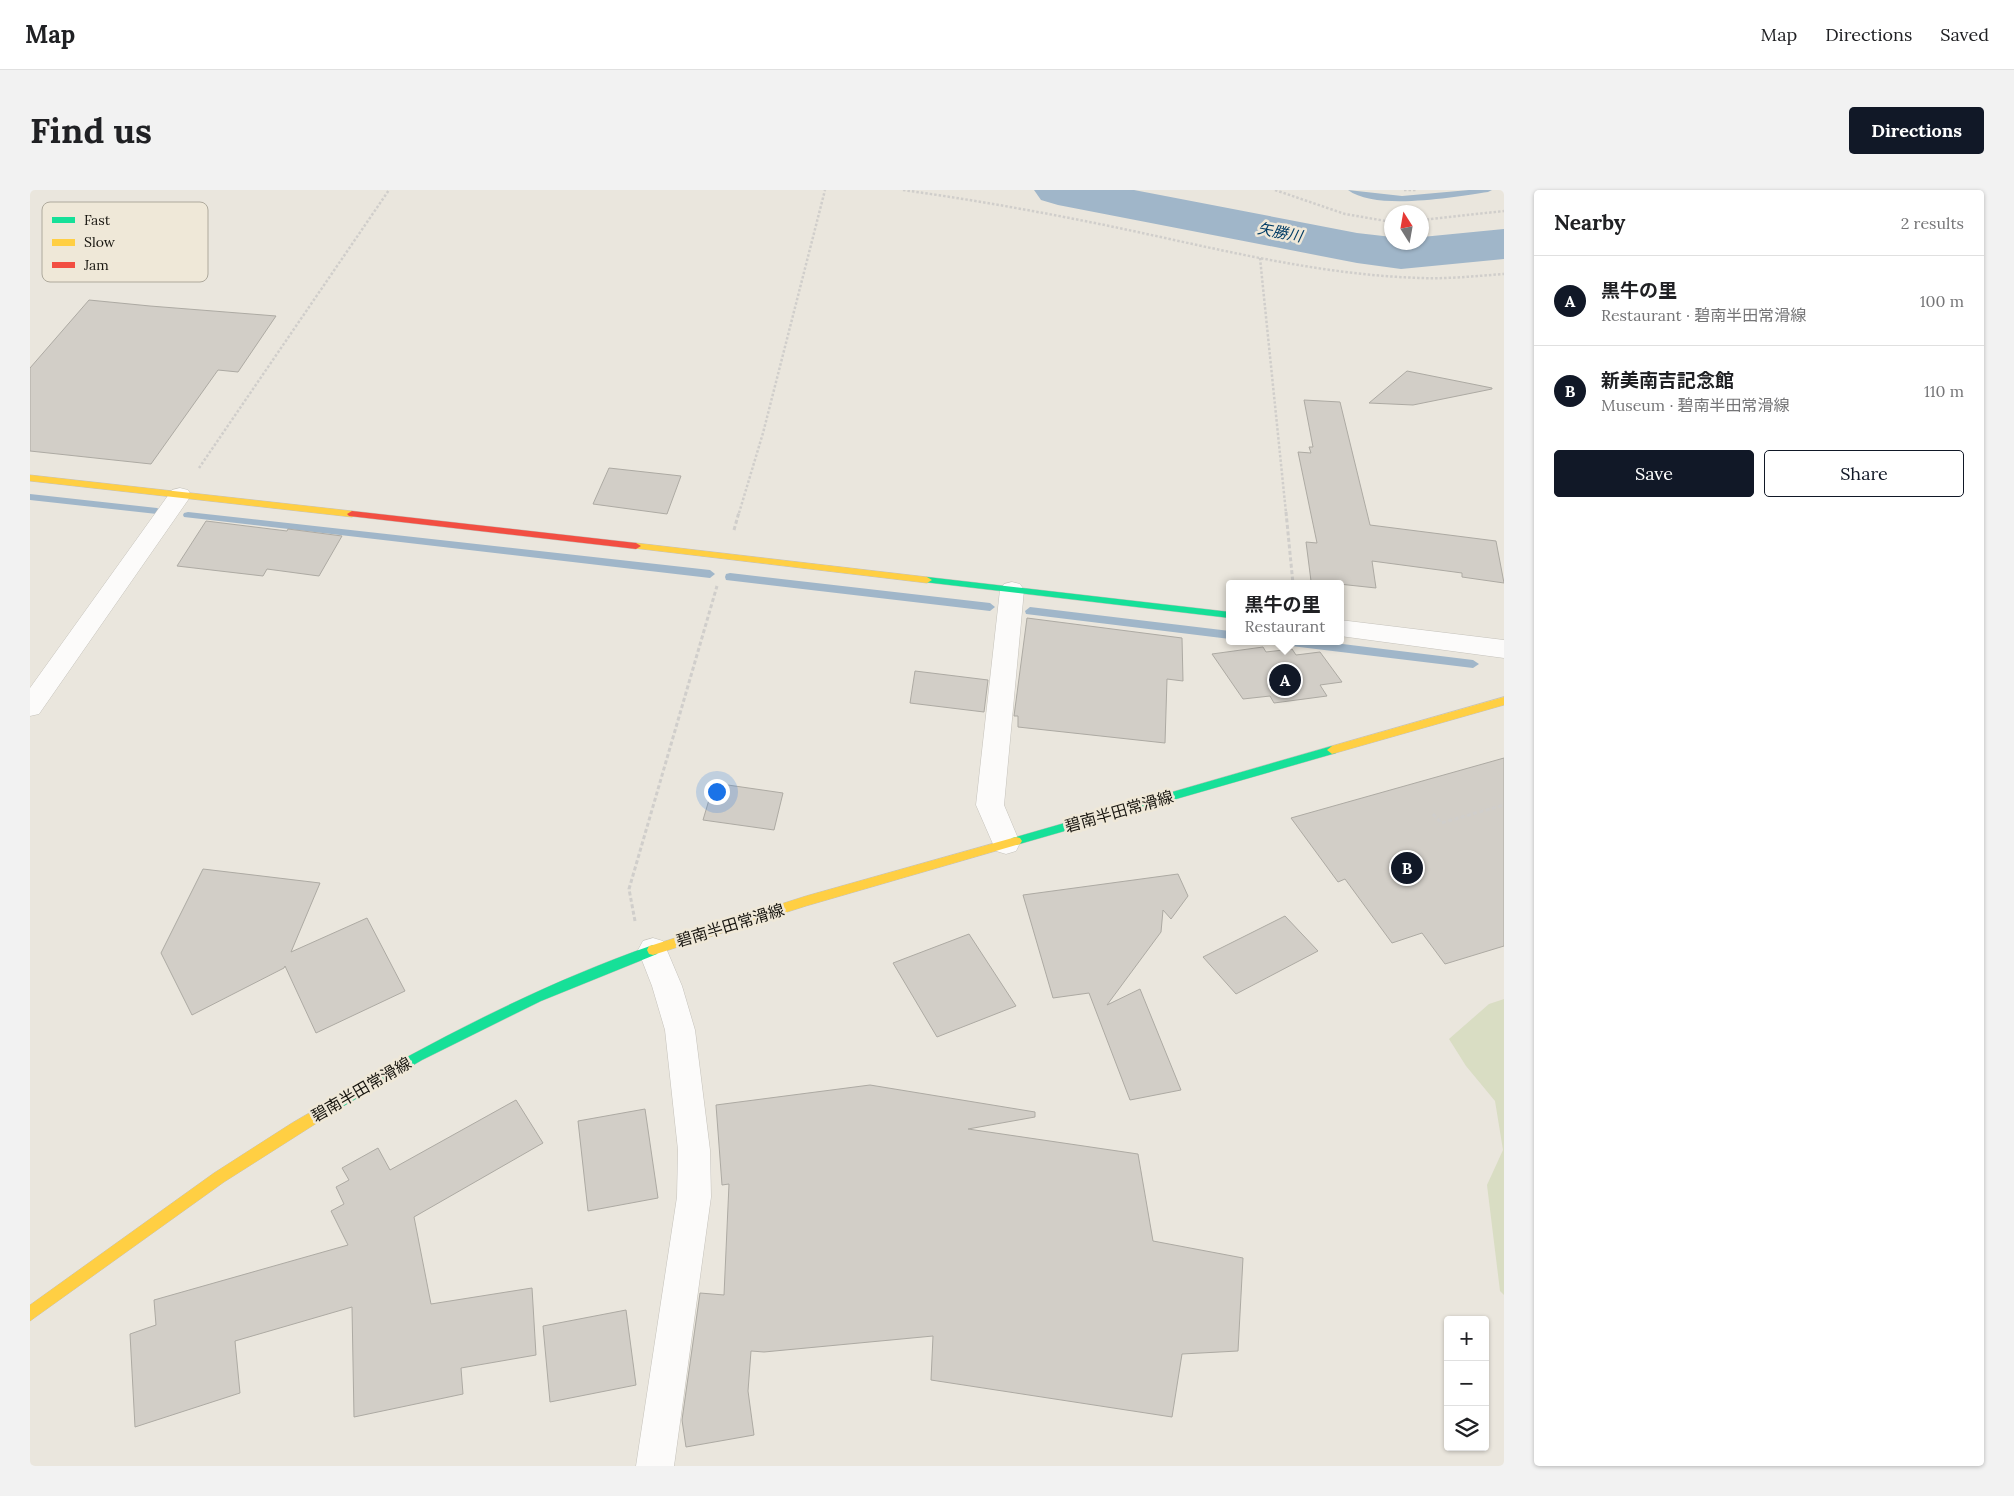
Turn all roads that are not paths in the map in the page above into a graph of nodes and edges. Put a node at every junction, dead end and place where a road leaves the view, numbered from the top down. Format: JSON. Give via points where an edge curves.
{"nodes":[{"id":1,"x":30,"y":478,"type":"edge"},
{"id":2,"x":180,"y":495,"type":"junction"},
{"id":3,"x":1012,"y":590,"type":"junction"},
{"id":4,"x":1226,"y":615,"type":"edge"},
{"id":5,"x":1344,"y":629,"type":"edge"},
{"id":6,"x":1504,"y":649,"type":"edge"},
{"id":7,"x":1504,"y":701,"type":"edge"},
{"id":8,"x":30,"y":707,"type":"edge"},
{"id":9,"x":1006,"y":843,"type":"junction"},
{"id":10,"x":652,"y":950,"type":"junction"},
{"id":11,"x":30,"y":1314,"type":"edge"},
{"id":12,"x":655,"y":1466,"type":"edge"}],
"edges":[{"from":1,"to":2,"type":"main road"},
{"from":2,"to":3,"type":"main road"},
{"from":2,"to":8,"type":"street"},
{"from":3,"to":4,"type":"main road"},
{"from":3,"to":9,"type":"street","via":[[990,804]]},
{"from":5,"to":6,"type":"street"},
{"from":7,"to":9,"type":"main road","name":"碧南半田常滑線"},
{"from":9,"to":10,"type":"main road","name":"碧南半田常滑線"},
{"from":10,"to":11,"type":"main road","name":"碧南半田常滑線","via":[[537,997],[460,1035],[290,1130]]},
{"from":10,"to":12,"type":"street","via":[[680,1030],[694,1150],[694,1196]]}]}
